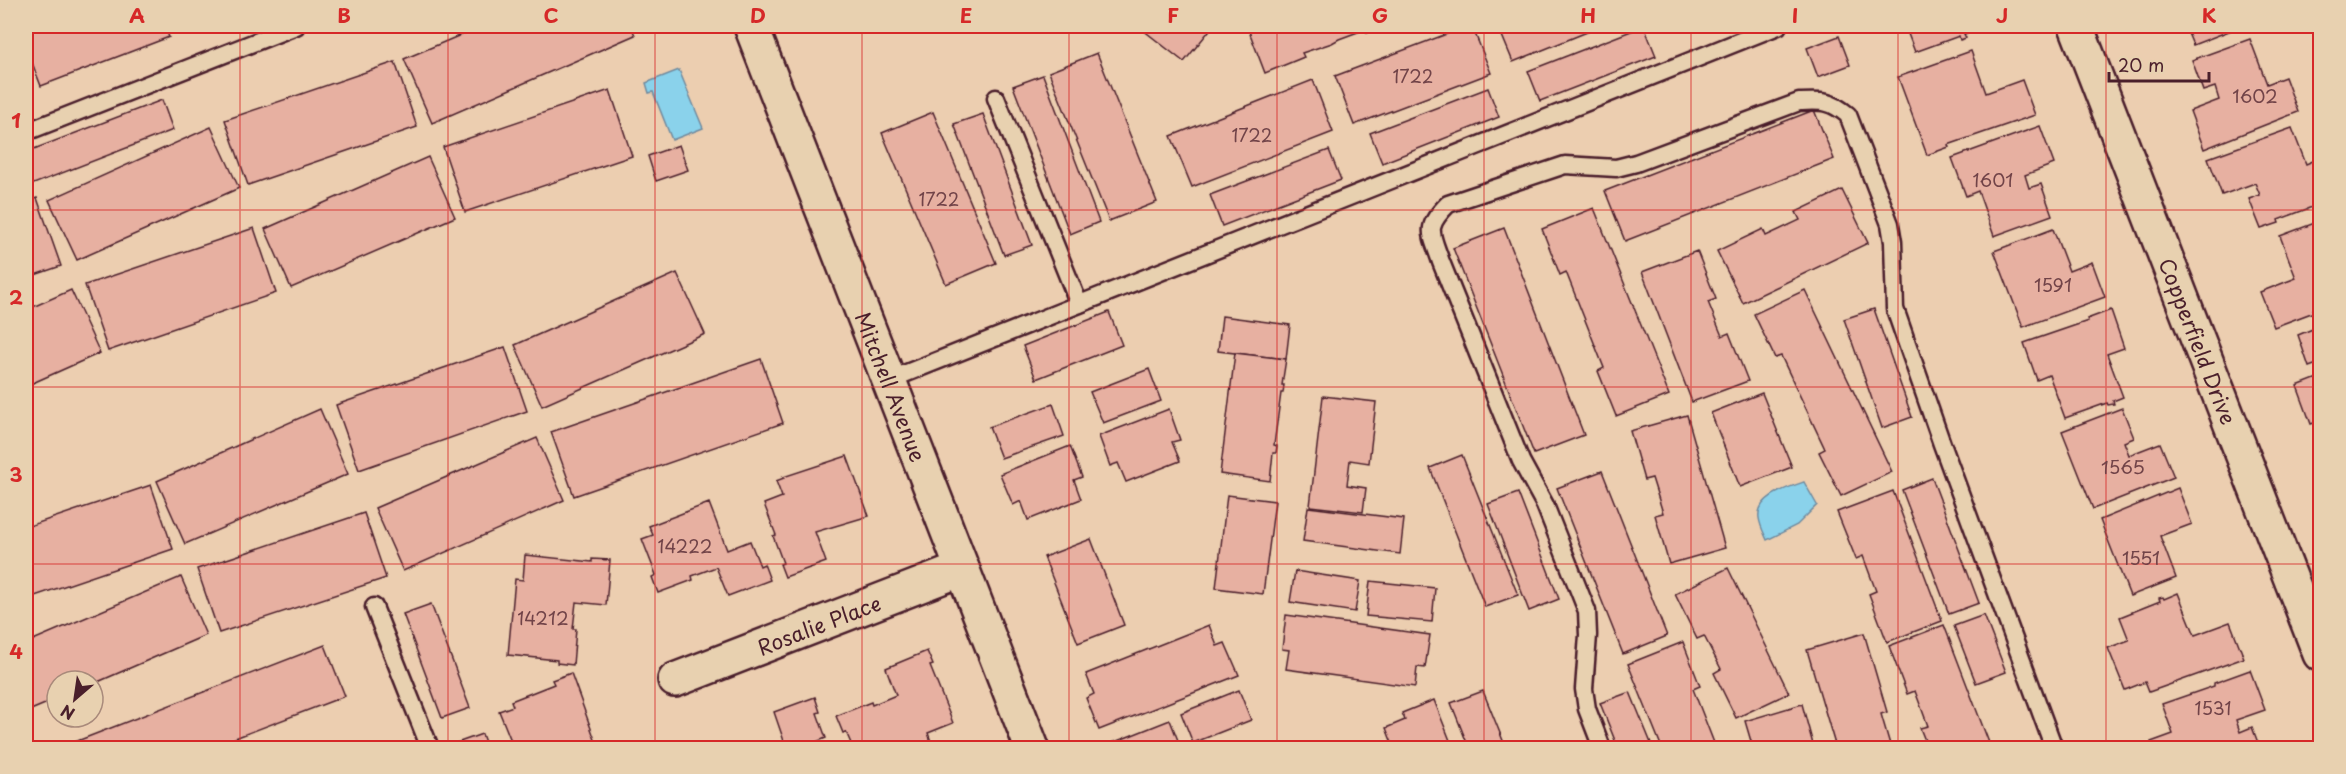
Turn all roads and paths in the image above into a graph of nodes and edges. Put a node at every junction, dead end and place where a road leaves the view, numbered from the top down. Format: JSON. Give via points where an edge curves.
{"nodes":[{"id":1,"x":296,"y":26,"type":"edge"},
{"id":2,"x":751,"y":26,"type":"edge"},
{"id":3,"x":1778,"y":26,"type":"edge"},
{"id":4,"x":2076,"y":26,"type":"edge"},
{"id":5,"x":996,"y":98,"type":"dead end"},
{"id":6,"x":26,"y":132,"type":"edge"},
{"id":7,"x":1079,"y":304,"type":"junction"},
{"id":8,"x":889,"y":380,"type":"junction"},
{"id":9,"x":962,"y":569,"type":"junction"},
{"id":10,"x":374,"y":607,"type":"dead end"},
{"id":11,"x":2320,"y":654,"type":"edge"},
{"id":12,"x":675,"y":680,"type":"dead end"},
{"id":13,"x":430,"y":748,"type":"edge"},
{"id":14,"x":1032,"y":748,"type":"edge"},
{"id":15,"x":1602,"y":748,"type":"edge"},
{"id":16,"x":2054,"y":748,"type":"edge"}],
"edges":[{"from":1,"to":6,"type":"lane"},
{"from":2,"to":8,"type":"street","name":"Mitchell Avenue"},
{"from":3,"to":7,"type":"lane"},
{"from":4,"to":11,"type":"street","name":"Copperfield Drive"},
{"from":5,"to":7,"type":"lane"},
{"from":7,"to":8,"type":"lane"},
{"from":8,"to":9,"type":"street","name":"Mitchell Avenue"},
{"from":9,"to":12,"type":"street","name":"Rosalie Place"},
{"from":9,"to":14,"type":"street","name":"Mitchell Avenue"},
{"from":10,"to":13,"type":"lane"},
{"from":15,"to":16,"type":"lane","via":[[1587,709],[1584,688],[1587,611],[1441,262],[1431,233],[1434,218],[1448,204],[1565,165],[1616,168],[1636,164],[1799,102],[1818,101],[1834,103],[1848,115],[1890,224],[1895,309]]}]}
